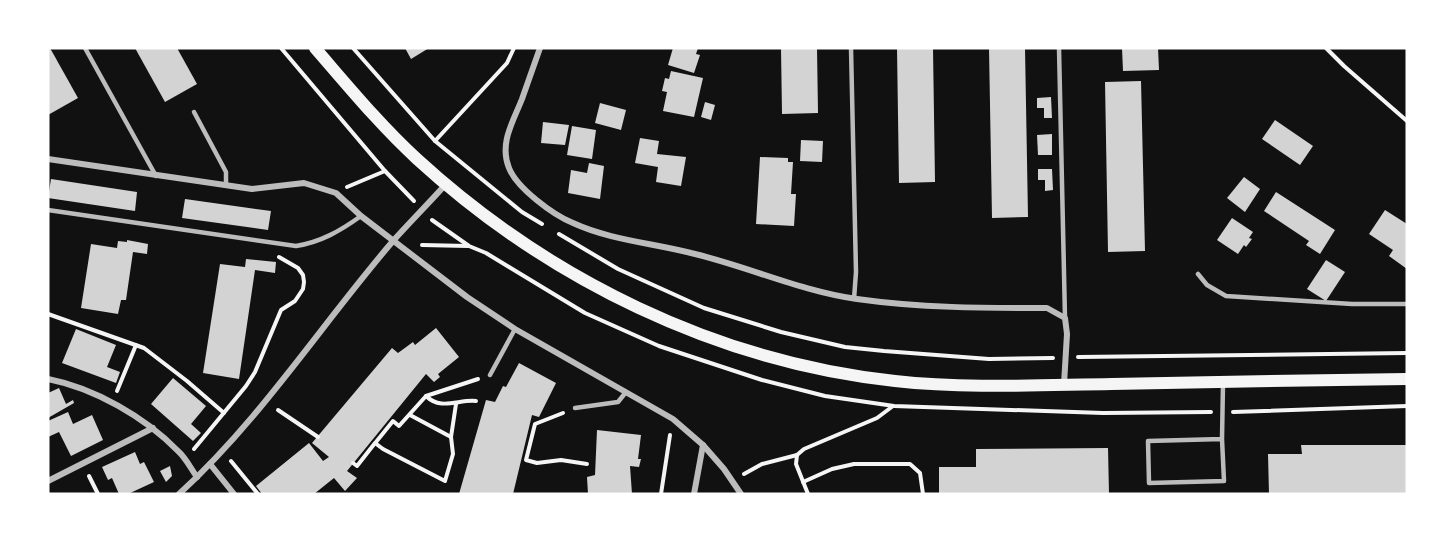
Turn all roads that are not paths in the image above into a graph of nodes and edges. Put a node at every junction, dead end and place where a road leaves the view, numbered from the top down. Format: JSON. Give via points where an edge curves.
{"nodes":[{"id":1,"x":85,"y":48,"type":"edge"},
{"id":2,"x":315,"y":48,"type":"edge"},
{"id":3,"x":540,"y":48,"type":"edge"},
{"id":4,"x":851,"y":48,"type":"edge"},
{"id":5,"x":1059,"y":48,"type":"edge"},
{"id":6,"x":194,"y":112,"type":"dead end"},
{"id":7,"x":48,"y":159,"type":"edge"},
{"id":8,"x":156,"y":176,"type":"junction"},
{"id":9,"x":446,"y":184,"type":"junction"},
{"id":10,"x":226,"y":185,"type":"junction"},
{"id":11,"x":48,"y":210,"type":"edge"},
{"id":12,"x":361,"y":216,"type":"junction"},
{"id":13,"x":393,"y":241,"type":"junction"},
{"id":14,"x":1198,"y":274,"type":"dead end"},
{"id":15,"x":854,"y":299,"type":"junction"},
{"id":16,"x":1407,"y":304,"type":"edge"},
{"id":17,"x":1065,"y":318,"type":"junction"},
{"id":18,"x":515,"y":330,"type":"junction"},
{"id":19,"x":490,"y":375,"type":"road end"},
{"id":20,"x":48,"y":378,"type":"edge"},
{"id":21,"x":1407,"y":379,"type":"edge"},
{"id":22,"x":1223,"y":382,"type":"junction"},
{"id":23,"x":1064,"y":385,"type":"junction"},
{"id":24,"x":626,"y":392,"type":"junction"},
{"id":25,"x":574,"y":408,"type":"road end"},
{"id":26,"x":153,"y":428,"type":"junction"},
{"id":27,"x":1222,"y":439,"type":"junction"},
{"id":28,"x":703,"y":445,"type":"junction"},
{"id":29,"x":210,"y":464,"type":"junction"},
{"id":30,"x":197,"y":477,"type":"junction"},
{"id":31,"x":48,"y":481,"type":"edge"},
{"id":32,"x":179,"y":494,"type":"edge"},
{"id":33,"x":234,"y":494,"type":"edge"},
{"id":34,"x":694,"y":494,"type":"edge"},
{"id":35,"x":741,"y":494,"type":"edge"}],
"edges":[{"from":1,"to":8,"type":"lane"},
{"from":2,"to":9,"type":"main road","via":[[382,124]]},
{"from":3,"to":15,"type":"street","via":[[507,133],[505,150],[516,181],[529,194],[570,222],[596,232],[693,253]]},
{"from":4,"to":15,"type":"lane"},
{"from":5,"to":17,"type":"lane"},
{"from":6,"to":10,"type":"lane","via":[[226,172]]},
{"from":7,"to":8,"type":"street"},
{"from":8,"to":10,"type":"street"},
{"from":9,"to":13,"type":"street"},
{"from":9,"to":23,"type":"main road","via":[[517,240],[566,271],[646,312],[730,345],[814,368],[894,381],[972,386]]},
{"from":10,"to":12,"type":"street","via":[[252,189],[304,183],[336,192]]},
{"from":11,"to":12,"type":"lane","via":[[296,246],[316,243]]},
{"from":12,"to":13,"type":"street"},
{"from":13,"to":18,"type":"street"},
{"from":13,"to":29,"type":"street","via":[[287,376]]},
{"from":14,"to":16,"type":"lane","via":[[1207,285],[1226,296]]},
{"from":15,"to":17,"type":"street","via":[[919,307],[1047,308]]},
{"from":17,"to":23,"type":"street"},
{"from":18,"to":19,"type":"lane"},
{"from":18,"to":24,"type":"street"},
{"from":20,"to":26,"type":"street","via":[[112,402]]},
{"from":21,"to":22,"type":"main road"},
{"from":22,"to":23,"type":"main road"},
{"from":22,"to":27,"type":"lane"},
{"from":24,"to":25,"type":"lane","via":[[618,402]]},
{"from":24,"to":28,"type":"street","via":[[673,419]]},
{"from":26,"to":30,"type":"street","via":[[180,452]]},
{"from":26,"to":31,"type":"street"},
{"from":27,"to":27,"type":"lane","via":[[1148,441],[1149,483],[1224,481]]},
{"from":28,"to":34,"type":"street"},
{"from":28,"to":35,"type":"street"},
{"from":29,"to":30,"type":"street"},
{"from":29,"to":33,"type":"street"},
{"from":30,"to":32,"type":"street"}]}
